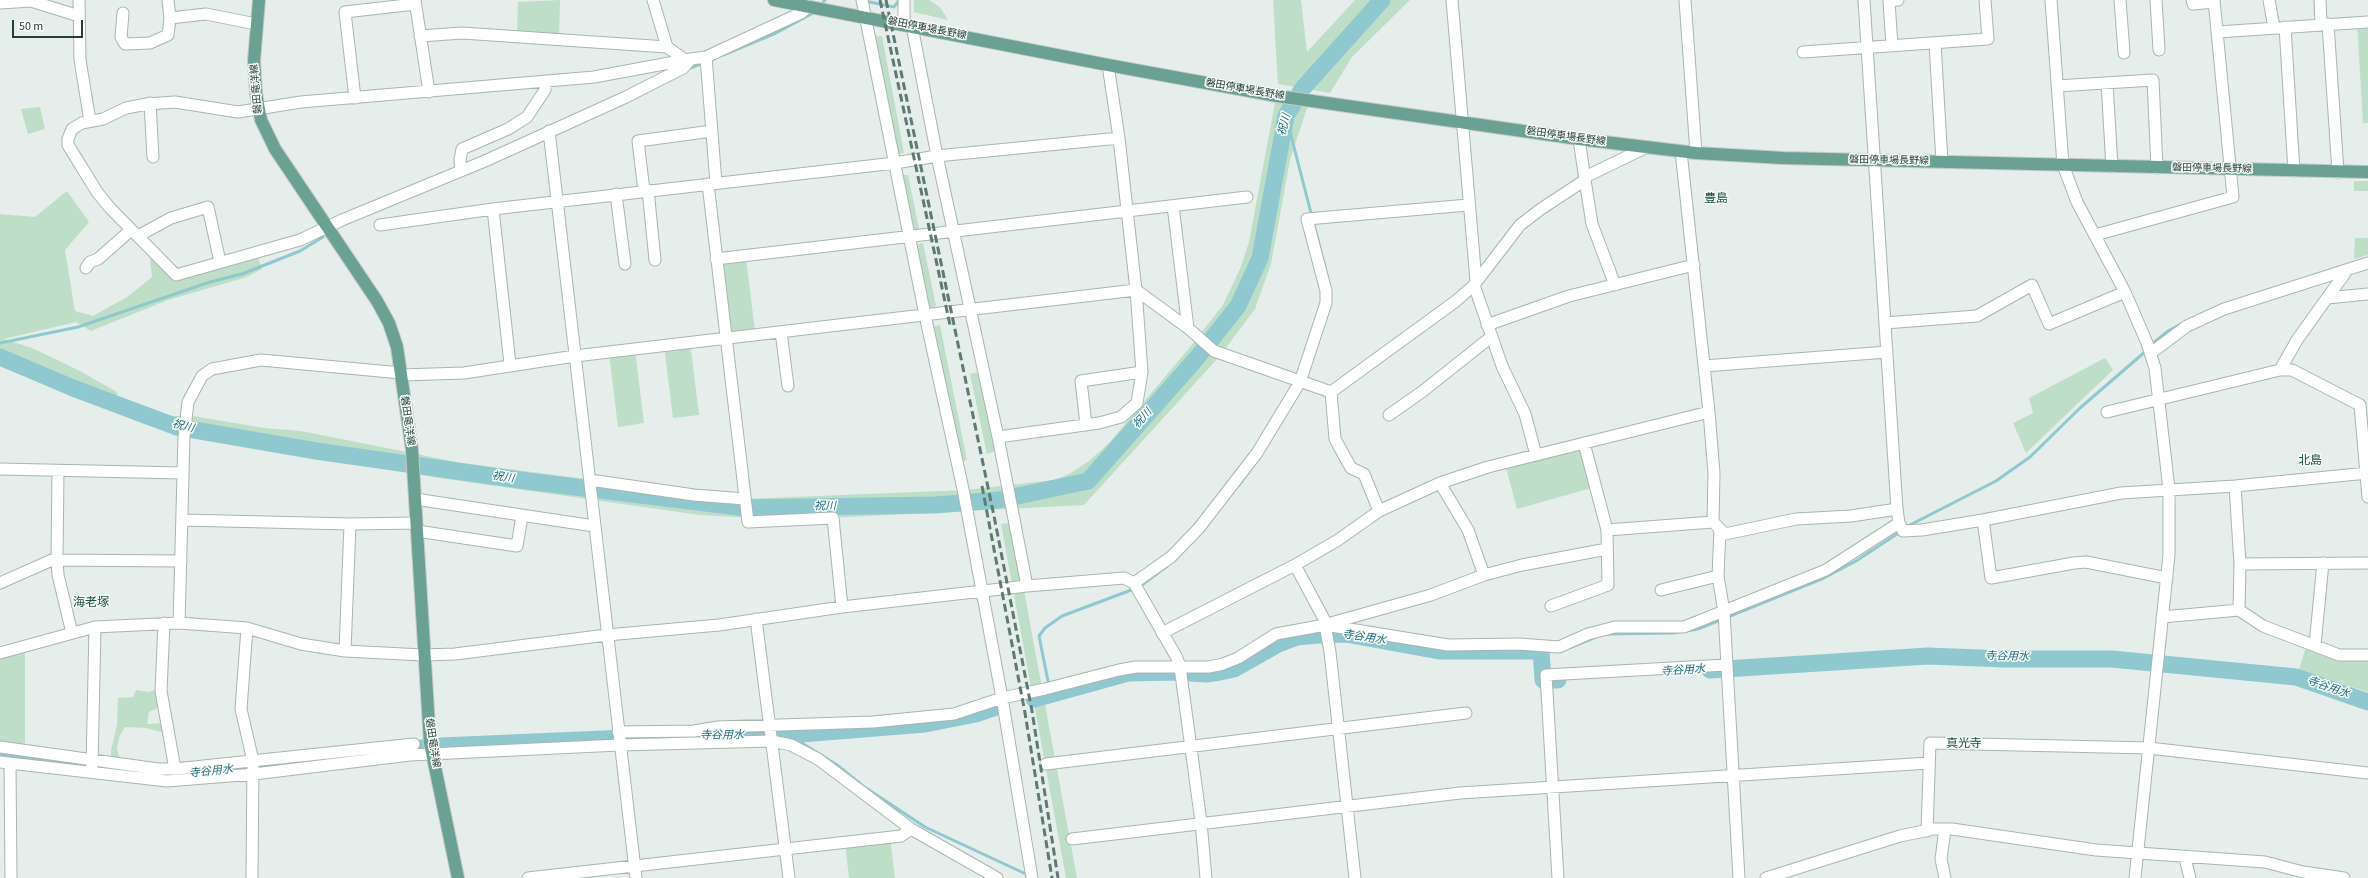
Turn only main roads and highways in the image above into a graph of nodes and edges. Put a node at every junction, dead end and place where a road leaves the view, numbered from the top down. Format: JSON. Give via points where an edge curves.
{"nodes":[{"id":1,"x":259,"y":0,"type":"edge"},
{"id":2,"x":774,"y":0,"type":"edge"},
{"id":3,"x":2368,"y":172,"type":"edge"},
{"id":4,"x":458,"y":878,"type":"edge"}],
"edges":[{"from":1,"to":4,"type":"main road","name":"磐田竜洋線","via":[[254,61],[257,109],[275,149],[377,301],[389,322],[397,347],[412,450],[428,720]]},
{"from":2,"to":3,"type":"main road","name":"磐田停車場長野線","via":[[1284,97],[1578,139],[1696,153],[2112,167]]}]}
